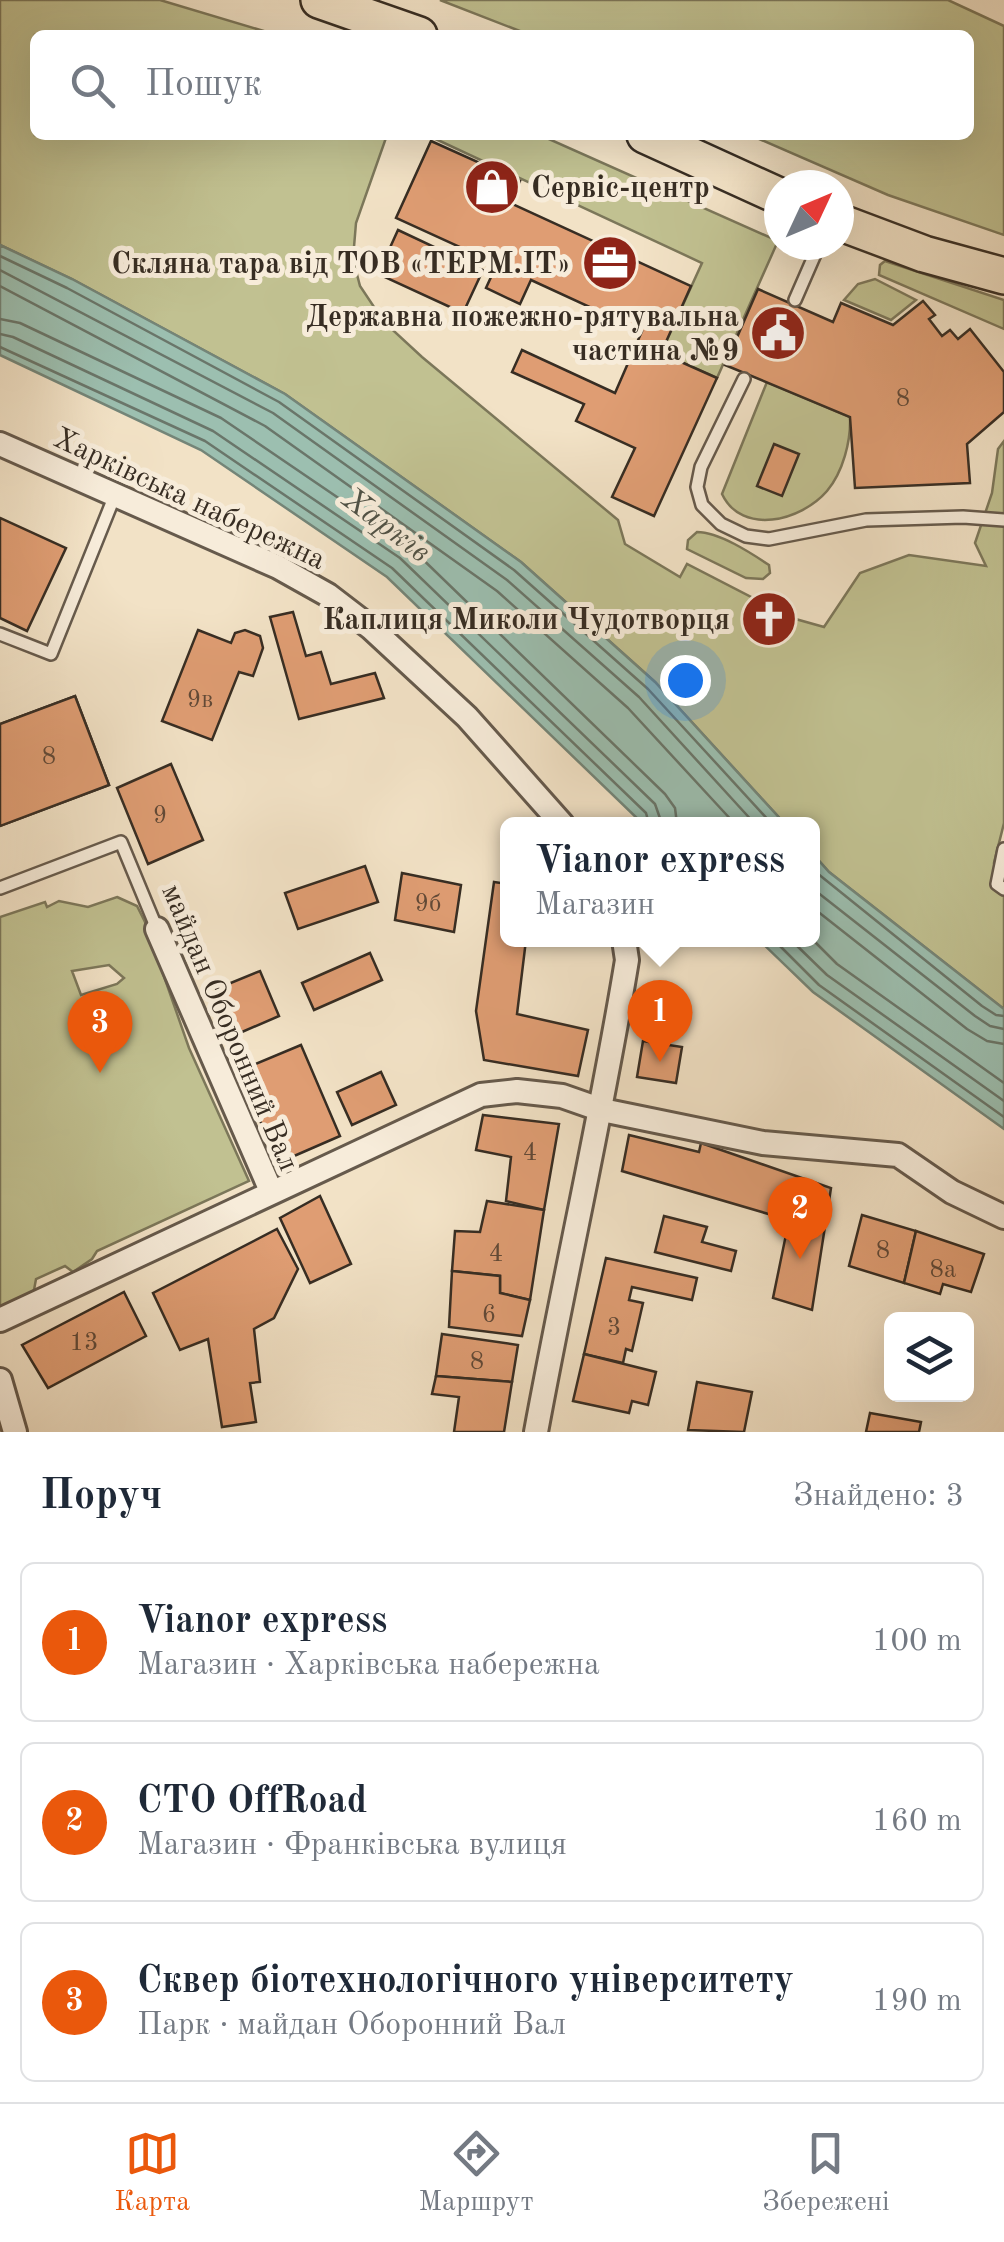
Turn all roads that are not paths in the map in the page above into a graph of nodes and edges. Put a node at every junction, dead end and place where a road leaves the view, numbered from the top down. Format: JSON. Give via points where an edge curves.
{"nodes":[{"id":1,"x":319,"y":0,"type":"edge"},
{"id":2,"x":405,"y":30,"type":"edge"},
{"id":3,"x":656,"y":140,"type":"edge"},
{"id":4,"x":764,"y":189,"type":"edge"},
{"id":5,"x":854,"y":228,"type":"edge"},
{"id":6,"x":812,"y":260,"type":"edge"},
{"id":7,"x":1004,"y":276,"type":"edge"},
{"id":8,"x":795,"y":300,"type":"dead end"},
{"id":9,"x":744,"y":378,"type":"dead end"},
{"id":10,"x":0,"y":444,"type":"edge"},
{"id":11,"x":115,"y":495,"type":"junction"},
{"id":12,"x":1004,"y":520,"type":"edge"},
{"id":13,"x":0,"y":634,"type":"edge"},
{"id":14,"x":556,"y":817,"type":"edge"},
{"id":15,"x":1004,"y":849,"type":"edge"},
{"id":16,"x":0,"y":888,"type":"edge"},
{"id":17,"x":1004,"y":888,"type":"edge"},
{"id":18,"x":157,"y":929,"type":"joint"},
{"id":19,"x":625,"y":947,"type":"edge"},
{"id":20,"x":602,"y":1110,"type":"junction"},
{"id":21,"x":271,"y":1191,"type":"junction"},
{"id":22,"x":1004,"y":1217,"type":"edge"},
{"id":23,"x":0,"y":1320,"type":"edge"},
{"id":24,"x":0,"y":1380,"type":"edge"},
{"id":25,"x":15,"y":1432,"type":"edge"},
{"id":26,"x":536,"y":1432,"type":"edge"}],
"edges":[{"from":1,"to":2,"type":"main road"},
{"from":3,"to":4,"type":"main road"},
{"from":5,"to":7,"type":"main road"},
{"from":6,"to":8,"type":"lane"},
{"from":9,"to":12,"type":"lane","via":[[697,487],[702,506],[721,524],[769,539],[866,520]]},
{"from":10,"to":11,"type":"street","name":"Харківська набережна"},
{"from":11,"to":13,"type":"lane","via":[[51,654]]},
{"from":11,"to":14,"type":"street","name":"Харківська набережна","via":[[328,595],[467,717]]},
{"from":15,"to":17,"type":"lane","via":[[998,884]]},
{"from":16,"to":18,"type":"lane","name":"майдан Оборонний Вал","via":[[121,842]]},
{"from":18,"to":21,"type":"street","name":"майдан Оборонний Вал"},
{"from":19,"to":20,"type":"street"},
{"from":20,"to":21,"type":"street","via":[[562,1096],[481,1095]]},
{"from":20,"to":22,"type":"street","via":[[764,1143],[898,1155]]},
{"from":20,"to":26,"type":"street"},
{"from":21,"to":23,"type":"street","name":"майдан Оборонний Вал"},
{"from":24,"to":25,"type":"street"}]}
